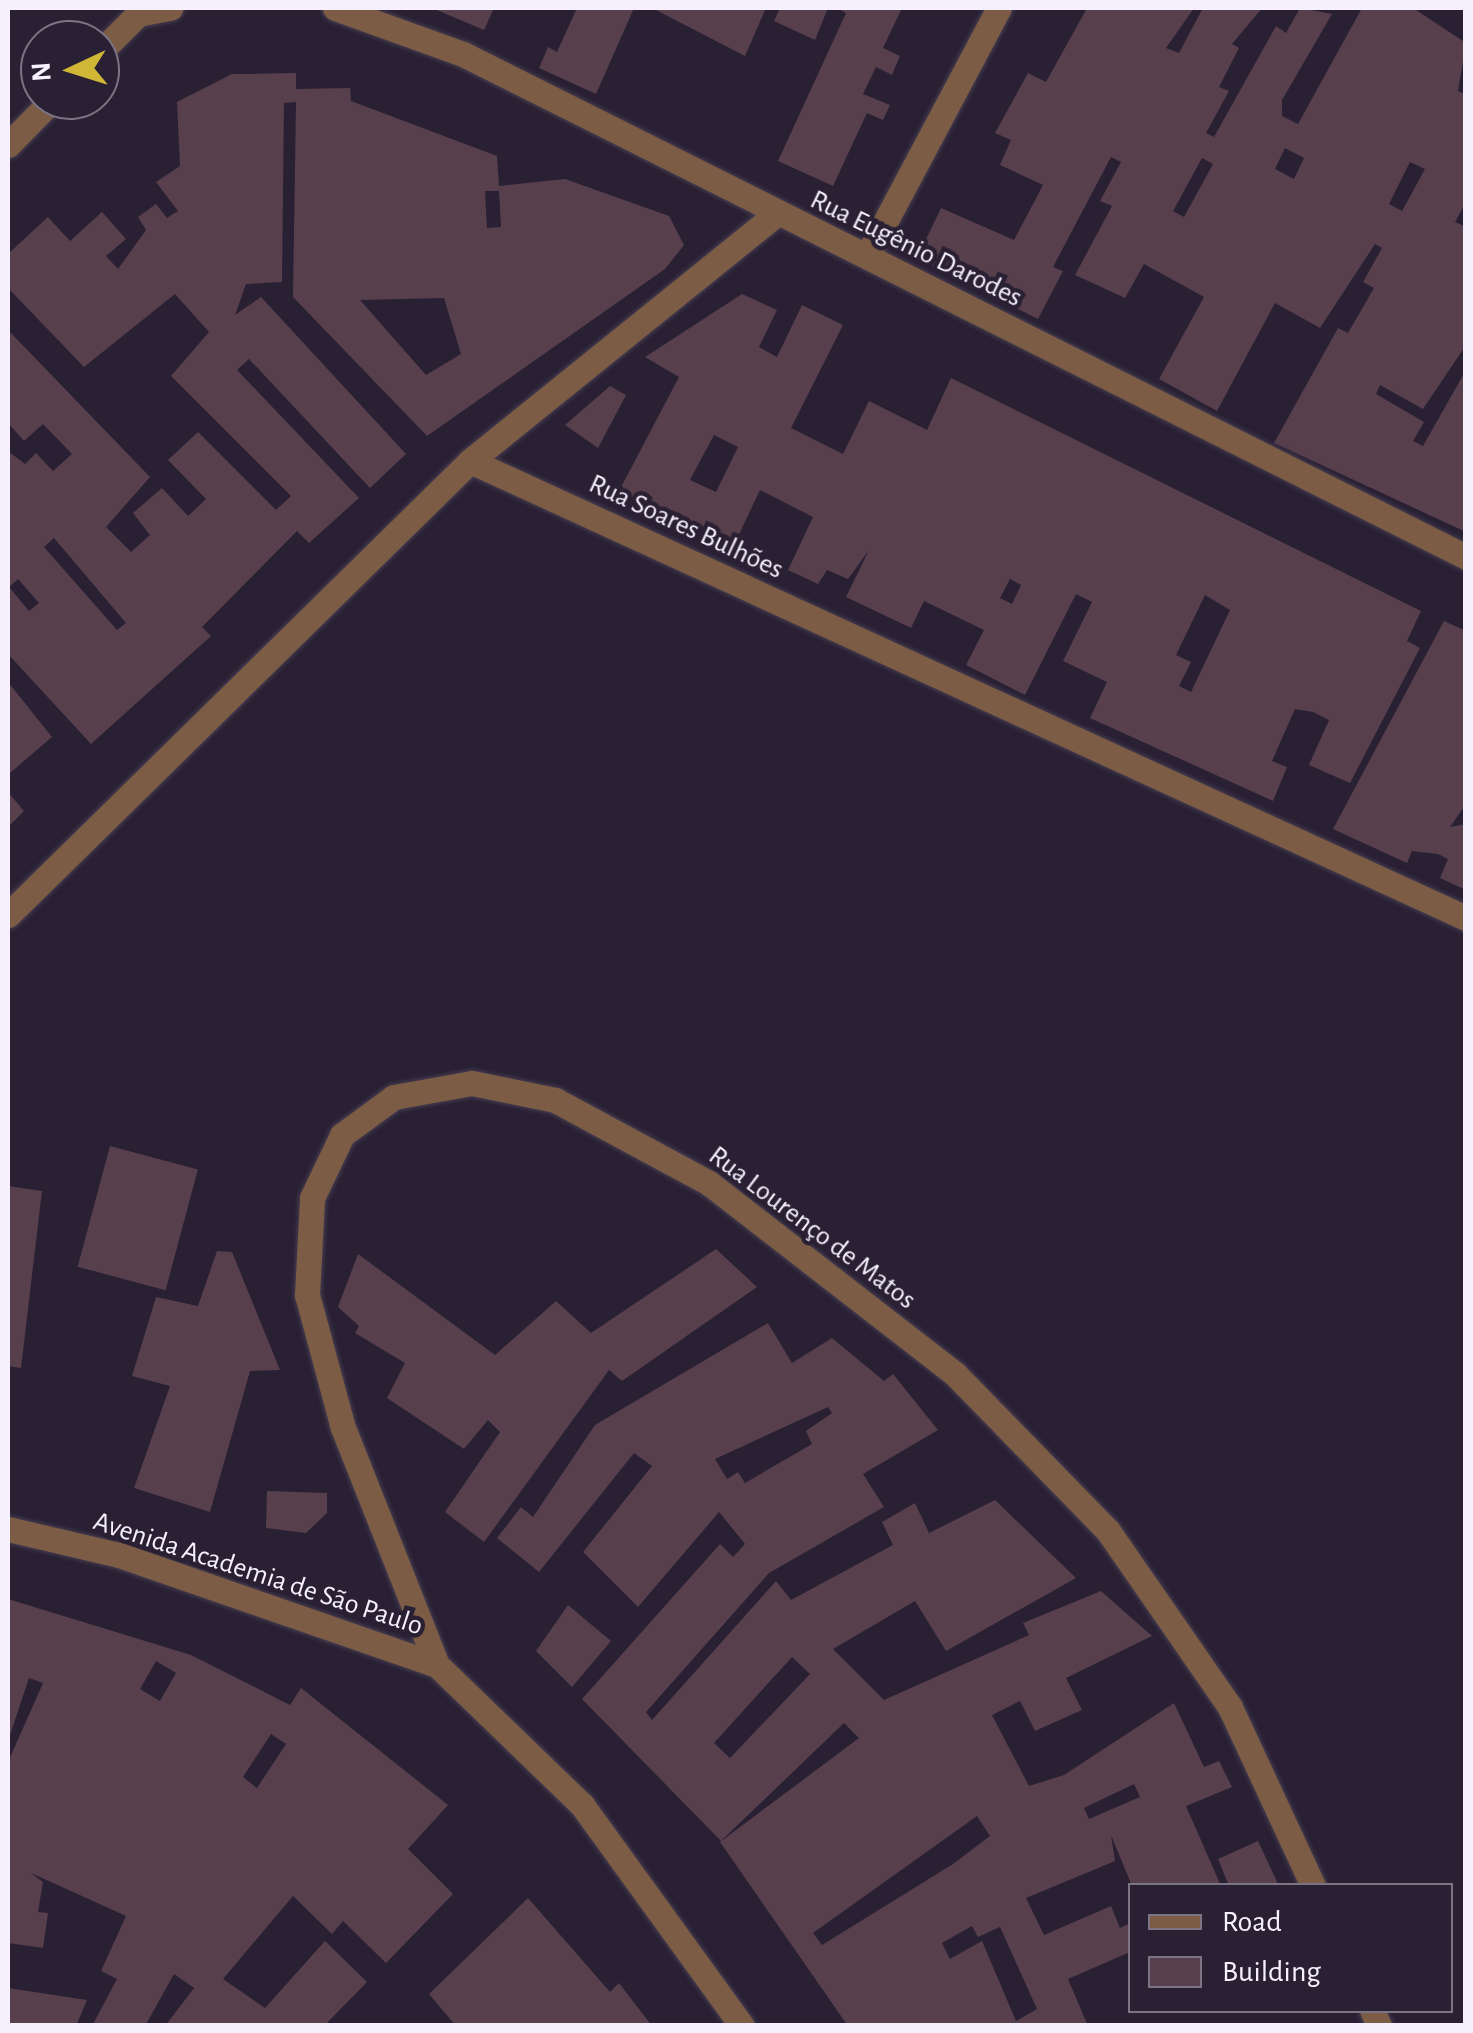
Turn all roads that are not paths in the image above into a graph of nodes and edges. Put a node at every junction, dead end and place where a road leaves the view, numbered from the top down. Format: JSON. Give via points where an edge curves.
{"nodes":[{"id":1,"x":170,"y":8,"type":"edge"},
{"id":2,"x":335,"y":8,"type":"edge"},
{"id":3,"x":998,"y":8,"type":"edge"},
{"id":4,"x":136,"y":11,"type":"edge"},
{"id":5,"x":32,"y":120,"type":"edge"},
{"id":6,"x":8,"y":144,"type":"edge"},
{"id":7,"x":776,"y":214,"type":"junction"},
{"id":8,"x":867,"y":256,"type":"junction"},
{"id":9,"x":470,"y":461,"type":"junction"},
{"id":10,"x":1466,"y":557,"type":"edge"},
{"id":11,"x":8,"y":915,"type":"edge"},
{"id":12,"x":1466,"y":918,"type":"edge"},
{"id":13,"x":8,"y":1529,"type":"edge"},
{"id":14,"x":438,"y":1665,"type":"junction"},
{"id":15,"x":1312,"y":1883,"type":"edge"},
{"id":16,"x":742,"y":2026,"type":"edge"}],
"edges":[{"from":1,"to":4,"type":"street"},
{"from":2,"to":7,"type":"street","name":"Rua Eugênio Darodes","via":[[464,54]]},
{"from":3,"to":8,"type":"street"},
{"from":5,"to":6,"type":"street"},
{"from":7,"to":8,"type":"street","name":"Rua Eugênio Darodes"},
{"from":7,"to":9,"type":"street"},
{"from":8,"to":10,"type":"street","name":"Rua Eugênio Darodes"},
{"from":9,"to":11,"type":"street"},
{"from":9,"to":12,"type":"street","name":"Rua Soares Bulhões"},
{"from":13,"to":14,"type":"street","name":"Avenida Academia de São Paulo","via":[[120,1555]]},
{"from":14,"to":15,"type":"street","name":"Rua Lourenço de Matos","via":[[343,1428],[307,1295],[312,1198],[342,1136],[394,1097],[472,1082],[555,1100],[709,1183],[969,1388],[1108,1531],[1142,1579],[1230,1707]]},
{"from":14,"to":16,"type":"street","name":"Avenida Academia de São Paulo","via":[[582,1805]]}]}
